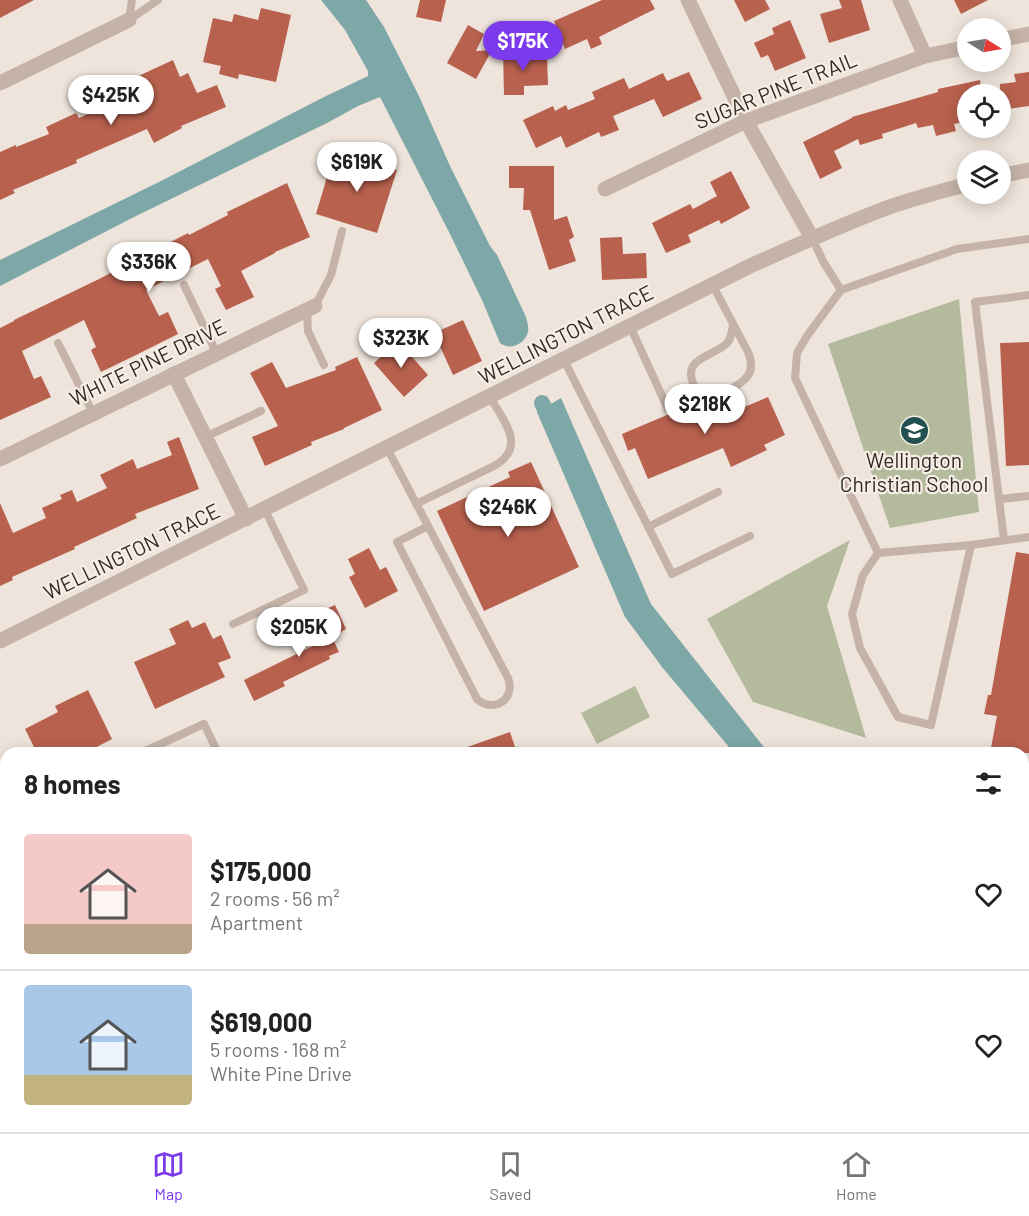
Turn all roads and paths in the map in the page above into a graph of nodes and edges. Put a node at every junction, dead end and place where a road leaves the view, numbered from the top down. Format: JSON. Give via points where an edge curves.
{"nodes":[{"id":1,"x":132,"y":0,"type":"edge"},
{"id":2,"x":158,"y":0,"type":"edge"},
{"id":3,"x":688,"y":0,"type":"edge"},
{"id":4,"x":900,"y":0,"type":"edge"},
{"id":5,"x":129,"y":20,"type":"junction"},
{"id":6,"x":1029,"y":34,"type":"edge"},
{"id":7,"x":1011,"y":38,"type":"edge"},
{"id":8,"x":957,"y":49,"type":"edge"},
{"id":9,"x":925,"y":56,"type":"junction"},
{"id":10,"x":0,"y":83,"type":"edge"},
{"id":11,"x":746,"y":121,"type":"junction"},
{"id":12,"x":1029,"y":170,"type":"edge"},
{"id":13,"x":1011,"y":174,"type":"edge"},
{"id":14,"x":957,"y":187,"type":"edge"},
{"id":15,"x":605,"y":189,"type":"dead end"},
{"id":16,"x":342,"y":231,"type":"dead end"},
{"id":17,"x":812,"y":238,"type":"junction"},
{"id":18,"x":1029,"y":239,"type":"edge"},
{"id":19,"x":712,"y":284,"type":"junction"},
{"id":20,"x":184,"y":285,"type":"dead end"},
{"id":21,"x":841,"y":290,"type":"junction"},
{"id":22,"x":1029,"y":295,"type":"edge"},
{"id":23,"x":311,"y":308,"type":"junction"},
{"id":24,"x":733,"y":324,"type":"junction"},
{"id":25,"x":630,"y":326,"type":"junction"},
{"id":26,"x":58,"y":343,"type":"dead end"},
{"id":27,"x":217,"y":354,"type":"junction"},
{"id":28,"x":564,"y":360,"type":"junction"},
{"id":29,"x":324,"y":365,"type":"dead end"},
{"id":30,"x":174,"y":374,"type":"junction"},
{"id":31,"x":490,"y":397,"type":"junction"},
{"id":32,"x":668,"y":409,"type":"dead end"},
{"id":33,"x":261,"y":411,"type":"dead end"},
{"id":34,"x":93,"y":413,"type":"junction"},
{"id":35,"x":205,"y":436,"type":"junction"},
{"id":36,"x":387,"y":448,"type":"junction"},
{"id":37,"x":0,"y":459,"type":"edge"},
{"id":38,"x":718,"y":492,"type":"dead end"},
{"id":39,"x":1029,"y":496,"type":"edge"},
{"id":40,"x":1000,"y":499,"type":"junction"},
{"id":41,"x":416,"y":504,"type":"junction"},
{"id":42,"x":265,"y":510,"type":"junction"},
{"id":43,"x":246,"y":519,"type":"junction"},
{"id":44,"x":428,"y":526,"type":"junction"},
{"id":45,"x":648,"y":526,"type":"junction"},
{"id":46,"x":750,"y":536,"type":"dead end"},
{"id":47,"x":1029,"y":537,"type":"edge"},
{"id":48,"x":1004,"y":540,"type":"junction"},
{"id":49,"x":971,"y":545,"type":"junction"},
{"id":50,"x":878,"y":553,"type":"junction"},
{"id":51,"x":233,"y":624,"type":"dead end"},
{"id":52,"x":0,"y":641,"type":"edge"},
{"id":53,"x":154,"y":747,"type":"edge"},
{"id":54,"x":215,"y":747,"type":"edge"}],
"edges":[{"from":1,"to":5,"type":"lane"},
{"from":2,"to":5,"type":"lane"},
{"from":3,"to":11,"type":"street"},
{"from":4,"to":9,"type":"street"},
{"from":5,"to":10,"type":"street"},
{"from":6,"to":7,"type":"street"},
{"from":8,"to":9,"type":"street","name":"SUGAR PINE TRAIL"},
{"from":9,"to":11,"type":"street","name":"SUGAR PINE TRAIL"},
{"from":11,"to":15,"type":"street","name":"SUGAR PINE TRAIL"},
{"from":11,"to":17,"type":"street"},
{"from":12,"to":13,"type":"street"},
{"from":14,"to":17,"type":"street","name":"WELLINGTON TRACE","via":[[883,209]]},
{"from":16,"to":23,"type":"lane","via":[[331,275]]},
{"from":17,"to":19,"type":"street","name":"WELLINGTON TRACE"},
{"from":17,"to":21,"type":"lane"},
{"from":18,"to":21,"type":"lane","via":[[957,249]]},
{"from":19,"to":24,"type":"lane"},
{"from":19,"to":25,"type":"street","name":"WELLINGTON TRACE"},
{"from":20,"to":27,"type":"lane"},
{"from":21,"to":50,"type":"lane","via":[[797,353],[795,378]]},
{"from":22,"to":40,"type":"lane","via":[[975,302]]},
{"from":23,"to":27,"type":"street","name":"WHITE PINE DRIVE"},
{"from":23,"to":29,"type":"lane","via":[[308,331]]},
{"from":24,"to":24,"type":"lane","via":[[751,359],[750,373],[740,384],[717,395],[704,394],[693,385],[694,364],[726,345]]},
{"from":25,"to":28,"type":"street","name":"WELLINGTON TRACE"},
{"from":25,"to":32,"type":"lane"},
{"from":26,"to":34,"type":"lane"},
{"from":27,"to":30,"type":"street","name":"WHITE PINE DRIVE"},
{"from":28,"to":31,"type":"street","name":"WELLINGTON TRACE"},
{"from":28,"to":45,"type":"lane"},
{"from":30,"to":34,"type":"street","name":"WHITE PINE DRIVE"},
{"from":30,"to":35,"type":"street"},
{"from":31,"to":36,"type":"street","name":"WELLINGTON TRACE"},
{"from":31,"to":41,"type":"lane","via":[[510,431],[507,455],[502,462]]},
{"from":33,"to":35,"type":"lane"},
{"from":34,"to":37,"type":"street","name":"WHITE PINE DRIVE"},
{"from":35,"to":43,"type":"street"},
{"from":36,"to":41,"type":"lane"},
{"from":36,"to":42,"type":"street","name":"WELLINGTON TRACE"},
{"from":38,"to":45,"type":"lane"},
{"from":39,"to":40,"type":"lane"},
{"from":40,"to":48,"type":"lane"},
{"from":41,"to":44,"type":"lane"},
{"from":42,"to":43,"type":"street","name":"WELLINGTON TRACE"},
{"from":42,"to":51,"type":"lane","via":[[303,590]]},
{"from":43,"to":52,"type":"street","name":"WELLINGTON TRACE"},
{"from":44,"to":44,"type":"lane","via":[[510,683],[508,695],[499,704],[488,705],[477,699],[397,542]]},
{"from":45,"to":46,"type":"lane","via":[[672,574]]},
{"from":47,"to":48,"type":"lane"},
{"from":48,"to":49,"type":"lane"},
{"from":49,"to":50,"type":"lane"},
{"from":49,"to":50,"type":"lane","via":[[930,725],[898,717],[860,648],[852,614],[863,575]]},
{"from":53,"to":54,"type":"lane","via":[[204,724]]}]}
